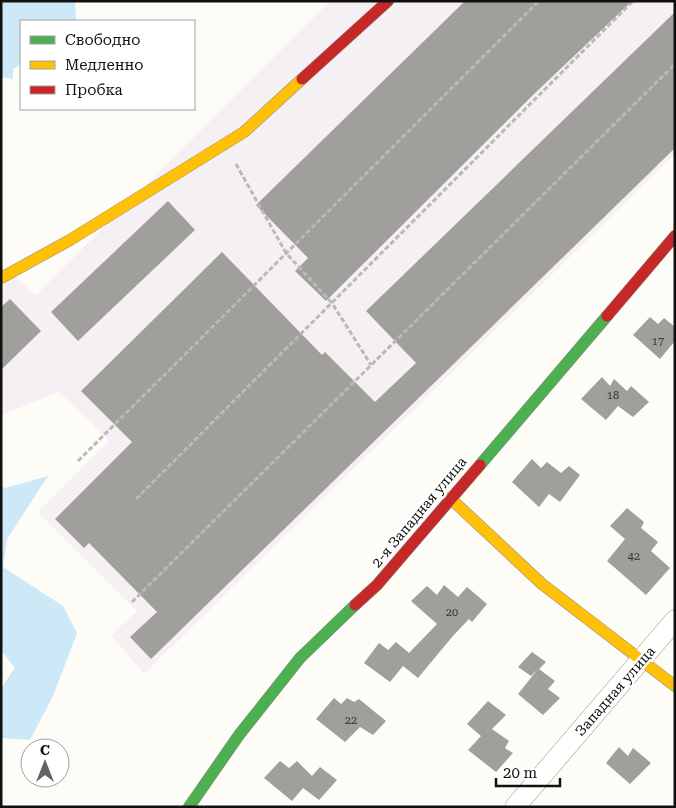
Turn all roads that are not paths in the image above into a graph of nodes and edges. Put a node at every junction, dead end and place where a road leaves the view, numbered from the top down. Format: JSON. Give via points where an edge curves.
{"nodes":[{"id":1,"x":388,"y":1,"type":"edge"},
{"id":2,"x":675,"y":236,"type":"edge"},
{"id":3,"x":1,"y":278,"type":"edge"},
{"id":4,"x":450,"y":498,"type":"junction"},
{"id":5,"x":675,"y":620,"type":"edge"},
{"id":6,"x":642,"y":659,"type":"junction"},
{"id":7,"x":675,"y":686,"type":"edge"},
{"id":8,"x":189,"y":807,"type":"edge"},
{"id":9,"x":515,"y":807,"type":"edge"}],
"edges":[{"from":1,"to":3,"type":"street","via":[[244,132],[70,240]]},
{"from":2,"to":4,"type":"street","name":"2-я Западная улица"},
{"from":4,"to":6,"type":"street","via":[[542,584]]},
{"from":4,"to":8,"type":"street","name":"2-я Западная улица","via":[[377,585],[300,658],[239,735]]},
{"from":5,"to":6,"type":"street","name":"Западная улица"},
{"from":6,"to":7,"type":"street"},
{"from":6,"to":9,"type":"street","name":"Западная улица"}]}
